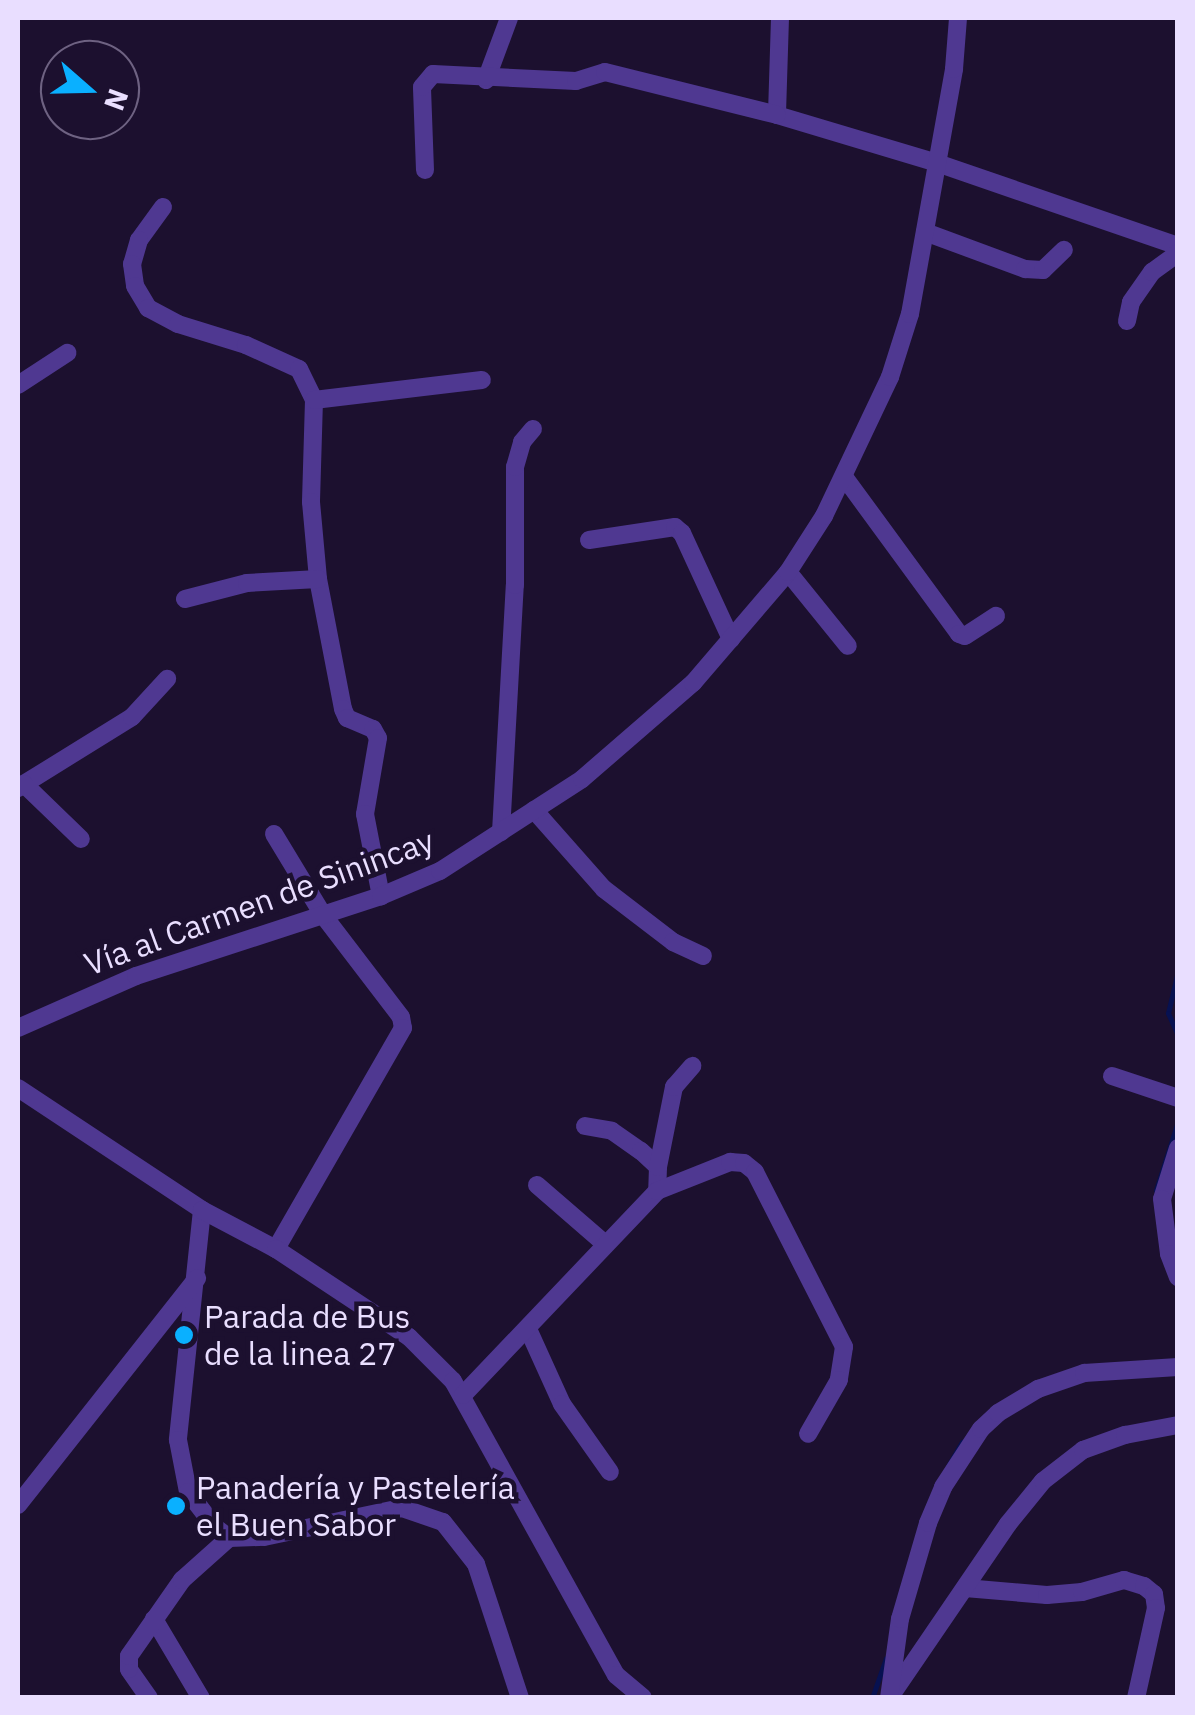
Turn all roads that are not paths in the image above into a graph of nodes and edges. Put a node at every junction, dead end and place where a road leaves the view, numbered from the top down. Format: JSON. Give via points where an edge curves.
{"nodes":[{"id":1,"x":508,"y":18,"type":"edge"},
{"id":2,"x":780,"y":18,"type":"edge"},
{"id":3,"x":958,"y":18,"type":"edge"},
{"id":4,"x":486,"y":80,"type":"junction"},
{"id":5,"x":777,"y":115,"type":"junction"},
{"id":6,"x":937,"y":163,"type":"junction"},
{"id":7,"x":424,"y":170,"type":"dead end"},
{"id":8,"x":163,"y":208,"type":"dead end"},
{"id":9,"x":925,"y":232,"type":"junction"},
{"id":10,"x":1064,"y":250,"type":"dead end"},
{"id":11,"x":1178,"y":250,"type":"edge"},
{"id":12,"x":1127,"y":322,"type":"dead end"},
{"id":13,"x":67,"y":353,"type":"dead end"},
{"id":14,"x":482,"y":380,"type":"dead end"},
{"id":15,"x":18,"y":385,"type":"edge"},
{"id":16,"x":314,"y":400,"type":"junction"},
{"id":17,"x":534,"y":429,"type":"dead end"},
{"id":18,"x":845,"y":478,"type":"junction"},
{"id":19,"x":589,"y":540,"type":"dead end"},
{"id":20,"x":788,"y":572,"type":"junction"},
{"id":21,"x":318,"y":579,"type":"junction"},
{"id":22,"x":185,"y":599,"type":"dead end"},
{"id":23,"x":996,"y":616,"type":"dead end"},
{"id":24,"x":732,"y":638,"type":"junction"},
{"id":25,"x":848,"y":646,"type":"dead end"},
{"id":26,"x":167,"y":680,"type":"dead end"},
{"id":27,"x":21,"y":786,"type":"edge"},
{"id":28,"x":534,"y":810,"type":"junction"},
{"id":29,"x":501,"y":832,"type":"junction"},
{"id":30,"x":274,"y":834,"type":"dead end"},
{"id":31,"x":81,"y":839,"type":"dead end"},
{"id":32,"x":380,"y":896,"type":"junction"},
{"id":33,"x":323,"y":915,"type":"junction"},
{"id":34,"x":702,"y":956,"type":"dead end"},
{"id":35,"x":18,"y":1028,"type":"edge"},
{"id":36,"x":692,"y":1066,"type":"dead end"},
{"id":37,"x":1112,"y":1076,"type":"dead end"},
{"id":38,"x":18,"y":1088,"type":"edge"},
{"id":39,"x":1178,"y":1098,"type":"edge"},
{"id":40,"x":584,"y":1126,"type":"dead end"},
{"id":41,"x":1178,"y":1148,"type":"edge"},
{"id":42,"x":658,"y":1167,"type":"junction"},
{"id":43,"x":537,"y":1185,"type":"dead end"},
{"id":44,"x":658,"y":1192,"type":"junction"},
{"id":45,"x":202,"y":1210,"type":"junction"},
{"id":46,"x":605,"y":1244,"type":"junction"},
{"id":47,"x":276,"y":1249,"type":"junction"},
{"id":48,"x":1178,"y":1277,"type":"edge"},
{"id":49,"x":197,"y":1278,"type":"junction"},
{"id":50,"x":528,"y":1329,"type":"junction"},
{"id":51,"x":1178,"y":1367,"type":"edge"},
{"id":52,"x":463,"y":1396,"type":"junction"},
{"id":53,"x":1178,"y":1425,"type":"edge"},
{"id":54,"x":808,"y":1434,"type":"dead end"},
{"id":55,"x":610,"y":1472,"type":"dead end"},
{"id":56,"x":18,"y":1506,"type":"edge"},
{"id":57,"x":229,"y":1538,"type":"junction"},
{"id":58,"x":964,"y":1588,"type":"junction"},
{"id":59,"x":154,"y":1619,"type":"junction"},
{"id":60,"x":149,"y":1698,"type":"edge"},
{"id":61,"x":200,"y":1698,"type":"edge"},
{"id":62,"x":520,"y":1698,"type":"edge"},
{"id":63,"x":643,"y":1698,"type":"edge"},
{"id":64,"x":889,"y":1698,"type":"edge"},
{"id":65,"x":1136,"y":1698,"type":"edge"}],
"edges":[{"from":1,"to":4,"type":"street"},
{"from":2,"to":5,"type":"street"},
{"from":3,"to":6,"type":"street","name":"Vía al Carmen de Sinincay"},
{"from":4,"to":5,"type":"street","via":[[576,80],[604,72]]},
{"from":4,"to":7,"type":"street","via":[[427,78]]},
{"from":5,"to":6,"type":"street"},
{"from":6,"to":9,"type":"street","name":"Vía al Carmen de Sinincay"},
{"from":6,"to":11,"type":"street"},
{"from":8,"to":16,"type":"street","via":[[138,240],[132,264],[148,308],[299,368]]},
{"from":9,"to":10,"type":"street","via":[[1026,270],[1042,270]]},
{"from":9,"to":18,"type":"street","name":"Vía al Carmen de Sinincay","via":[[890,378]]},
{"from":11,"to":12,"type":"street","via":[[1152,272],[1131,302]]},
{"from":13,"to":15,"type":"street"},
{"from":14,"to":16,"type":"street"},
{"from":16,"to":21,"type":"street","via":[[311,502]]},
{"from":17,"to":29,"type":"street","via":[[515,467],[516,585]]},
{"from":18,"to":20,"type":"street","name":"Vía al Carmen de Sinincay"},
{"from":18,"to":23,"type":"street","via":[[959,634]]},
{"from":19,"to":24,"type":"street","via":[[675,527]]},
{"from":20,"to":24,"type":"street","name":"Vía al Carmen de Sinincay"},
{"from":20,"to":25,"type":"street"},
{"from":21,"to":22,"type":"street","via":[[247,583]]},
{"from":21,"to":32,"type":"street","via":[[343,709],[378,738],[365,814]]},
{"from":24,"to":28,"type":"street","name":"Vía al Carmen de Sinincay","via":[[656,718]]},
{"from":26,"to":27,"type":"street","via":[[132,717]]},
{"from":27,"to":31,"type":"street"},
{"from":28,"to":29,"type":"street","name":"Vía al Carmen de Sinincay"},
{"from":28,"to":34,"type":"street","via":[[604,889]]},
{"from":29,"to":32,"type":"street","name":"Vía al Carmen de Sinincay","via":[[440,871]]},
{"from":30,"to":33,"type":"street"},
{"from":32,"to":33,"type":"street","name":"Vía al Carmen de Sinincay"},
{"from":33,"to":35,"type":"street","name":"Vía al Carmen de Sinincay","via":[[136,976]]},
{"from":33,"to":47,"type":"street","via":[[403,1028]]},
{"from":36,"to":42,"type":"street","via":[[674,1087]]},
{"from":37,"to":39,"type":"street"},
{"from":38,"to":45,"type":"street"},
{"from":40,"to":42,"type":"street","via":[[612,1131]]},
{"from":41,"to":48,"type":"street","via":[[1162,1199]]},
{"from":42,"to":44,"type":"street"},
{"from":43,"to":46,"type":"street"},
{"from":44,"to":46,"type":"street"},
{"from":44,"to":54,"type":"street","via":[[730,1162],[755,1172],[844,1348],[839,1380]]},
{"from":45,"to":47,"type":"street"},
{"from":45,"to":49,"type":"street"},
{"from":46,"to":50,"type":"street"},
{"from":47,"to":52,"type":"street","via":[[410,1337]]},
{"from":49,"to":56,"type":"street"},
{"from":49,"to":57,"type":"street","via":[[178,1440],[188,1492]]},
{"from":50,"to":52,"type":"street"},
{"from":50,"to":55,"type":"street","via":[[562,1404]]},
{"from":51,"to":64,"type":"street","via":[[1084,1373],[1038,1389],[980,1429],[928,1523],[900,1619]]},
{"from":52,"to":63,"type":"street","via":[[616,1675]]},
{"from":53,"to":58,"type":"street","via":[[1083,1450],[1043,1481]]},
{"from":57,"to":59,"type":"street","via":[[182,1580]]},
{"from":57,"to":62,"type":"street","via":[[402,1508],[443,1522],[476,1564]]},
{"from":58,"to":64,"type":"street"},
{"from":58,"to":65,"type":"street","via":[[1047,1595],[1124,1580],[1144,1586],[1156,1608]]},
{"from":59,"to":60,"type":"street","via":[[128,1664]]},
{"from":59,"to":61,"type":"street"}]}
